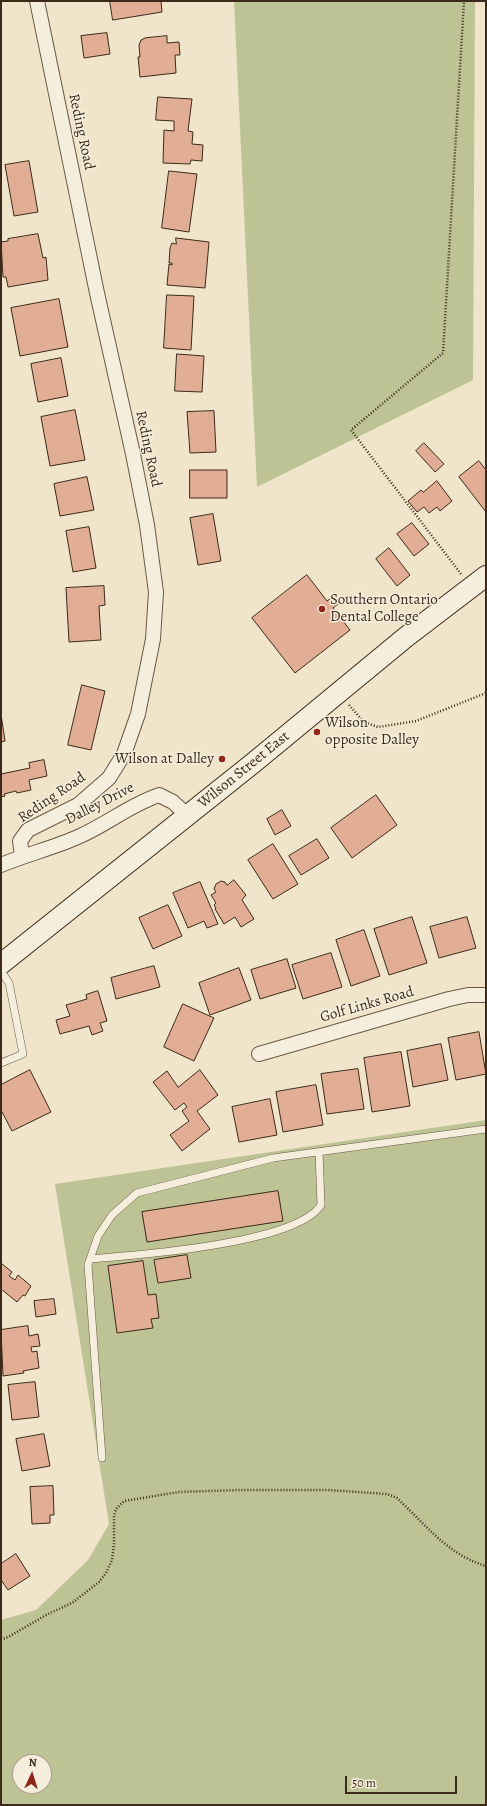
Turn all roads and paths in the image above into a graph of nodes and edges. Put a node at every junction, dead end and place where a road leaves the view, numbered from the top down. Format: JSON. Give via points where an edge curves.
{"nodes":[{"id":1,"x":37,"y":1,"type":"edge"},
{"id":2,"x":464,"y":1,"type":"edge"},
{"id":3,"x":478,"y":582,"type":"edge"},
{"id":4,"x":339,"y":693,"type":"junction"},
{"id":5,"x":486,"y":693,"type":"edge"},
{"id":6,"x":188,"y":816,"type":"junction"},
{"id":7,"x":22,"y":856,"type":"junction"},
{"id":8,"x":1,"y":865,"type":"edge"},
{"id":9,"x":1,"y":964,"type":"edge"},
{"id":10,"x":1,"y":971,"type":"edge"},
{"id":11,"x":486,"y":995,"type":"edge"},
{"id":12,"x":258,"y":1054,"type":"dead end"},
{"id":13,"x":1,"y":1063,"type":"edge"},
{"id":14,"x":486,"y":1129,"type":"edge"},
{"id":15,"x":319,"y":1152,"type":"junction"},
{"id":16,"x":90,"y":1259,"type":"junction"},
{"id":17,"x":102,"y":1458,"type":"dead end"},
{"id":18,"x":486,"y":1566,"type":"edge"},
{"id":19,"x":1,"y":1640,"type":"edge"}],
"edges":[{"from":1,"to":7,"type":"street","name":"Reding Road","via":[[133,454],[147,525],[156,592],[153,639],[138,714],[124,754],[109,778],[78,805],[28,830],[20,841]]},
{"from":2,"to":3,"type":"path","via":[[443,353],[351,430]]},
{"from":3,"to":4,"type":"main road","name":"Wilson Street East"},
{"from":4,"to":5,"type":"path","via":[[364,722],[378,727],[416,721]]},
{"from":4,"to":6,"type":"main road","name":"Wilson Street East"},
{"from":6,"to":7,"type":"street","name":"Dalley Drive","via":[[173,802],[159,795],[140,802],[80,836]]},
{"from":6,"to":9,"type":"main road","name":"Wilson Street East"},
{"from":7,"to":8,"type":"street","name":"Dalley Drive"},
{"from":10,"to":13,"type":"lane","via":[[9,983],[23,1054]]},
{"from":11,"to":12,"type":"street","name":"Golf Links Road","via":[[449,999]]},
{"from":14,"to":15,"type":"lane"},
{"from":15,"to":16,"type":"lane","via":[[274,1158],[137,1193],[112,1214],[98,1236]]},
{"from":15,"to":16,"type":"lane","via":[[321,1205],[307,1219],[282,1229],[203,1248]]},
{"from":16,"to":17,"type":"lane","via":[[88,1265]]},
{"from":18,"to":19,"type":"path","via":[[448,1548],[397,1498],[387,1494],[290,1489],[179,1492],[124,1501],[116,1509],[114,1516],[112,1560],[99,1582],[72,1603]]}]}
